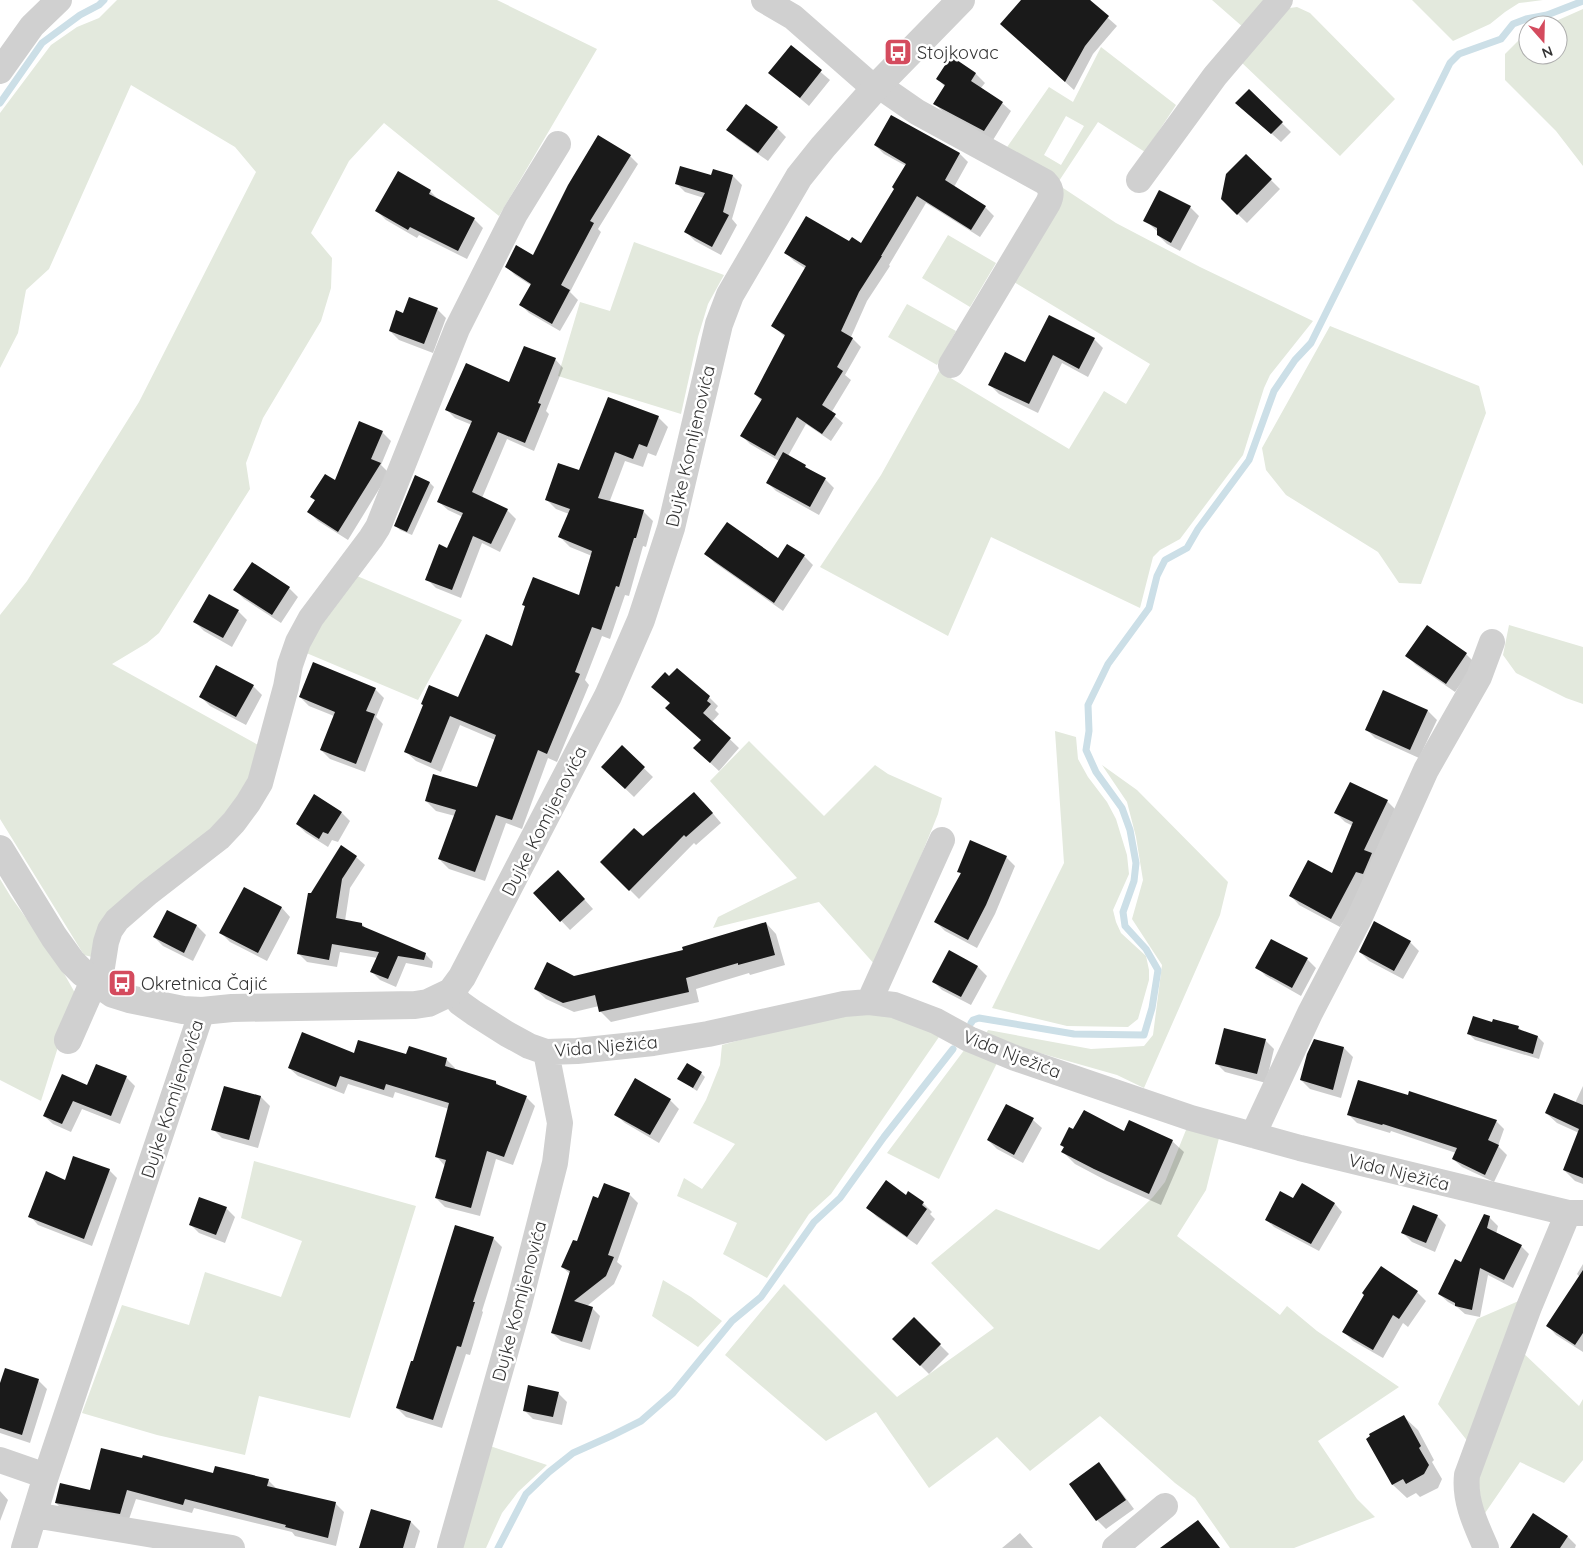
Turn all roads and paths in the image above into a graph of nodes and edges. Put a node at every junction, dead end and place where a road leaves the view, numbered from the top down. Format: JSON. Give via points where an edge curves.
{"nodes":[{"id":1,"x":59,"y":0,"type":"edge"},
{"id":2,"x":764,"y":0,"type":"edge"},
{"id":3,"x":961,"y":0,"type":"edge"},
{"id":4,"x":1280,"y":0,"type":"edge"},
{"id":5,"x":0,"y":71,"type":"edge"},
{"id":6,"x":878,"y":85,"type":"junction"},
{"id":7,"x":558,"y":144,"type":"dead end"},
{"id":8,"x":1139,"y":180,"type":"dead end"},
{"id":9,"x":951,"y":366,"type":"dead end"},
{"id":10,"x":1492,"y":642,"type":"dead end"},
{"id":11,"x":942,"y":840,"type":"dead end"},
{"id":12,"x":0,"y":849,"type":"edge"},
{"id":13,"x":97,"y":984,"type":"junction"},
{"id":14,"x":451,"y":992,"type":"junction"},
{"id":15,"x":869,"y":1002,"type":"junction"},
{"id":16,"x":202,"y":1011,"type":"junction"},
{"id":17,"x":68,"y":1040,"type":"dead end"},
{"id":18,"x":546,"y":1052,"type":"junction"},
{"id":19,"x":1253,"y":1135,"type":"junction"},
{"id":20,"x":1575,"y":1213,"type":"edge"},
{"id":21,"x":0,"y":1460,"type":"edge"},
{"id":22,"x":46,"y":1476,"type":"junction"},
{"id":23,"x":1164,"y":1506,"type":"dead end"},
{"id":24,"x":34,"y":1515,"type":"junction"},
{"id":25,"x":24,"y":1548,"type":"edge"},
{"id":26,"x":232,"y":1548,"type":"edge"},
{"id":27,"x":450,"y":1548,"type":"edge"},
{"id":28,"x":1115,"y":1548,"type":"edge"},
{"id":29,"x":1486,"y":1548,"type":"edge"}],
"edges":[{"from":1,"to":5,"type":"street","via":[[32,26]]},
{"from":2,"to":6,"type":"street","via":[[793,17],[866,82]]},
{"from":3,"to":6,"type":"street","name":"Dujke Komljenovića"},
{"from":4,"to":8,"type":"street","via":[[1215,76]]},
{"from":6,"to":9,"type":"street","via":[[918,112],[1045,182],[1050,190],[1048,203]]},
{"from":6,"to":14,"type":"street","name":"Dujke Komljenovića","via":[[799,177],[730,295],[719,324],[671,528],[641,620],[608,696],[490,925]]},
{"from":7,"to":13,"type":"street","via":[[515,214],[456,329],[378,527],[311,618],[298,642],[260,783],[244,810],[219,838],[117,920],[106,942]]},
{"from":10,"to":19,"type":"street","via":[[1479,677],[1426,770],[1363,911],[1310,1013]]},
{"from":11,"to":15,"type":"street"},
{"from":12,"to":13,"type":"street","via":[[63,950]]},
{"from":13,"to":16,"type":"street","via":[[129,999]]},
{"from":13,"to":17,"type":"street"},
{"from":14,"to":16,"type":"street","name":"Dujke Komljenovića","via":[[415,1006]]},
{"from":14,"to":18,"type":"street","name":"Vida Nježića","via":[[460,1003],[490,1024]]},
{"from":15,"to":18,"type":"street","name":"Vida Nježića","via":[[844,1004],[652,1043]]},
{"from":15,"to":19,"type":"street","name":"Vida Nježića","via":[[894,1005],[1042,1067],[1191,1118]]},
{"from":16,"to":22,"type":"street","name":"Dujke Komljenovića"},
{"from":18,"to":27,"type":"street","name":"Dujke Komljenovića","via":[[560,1122],[555,1163]]},
{"from":19,"to":20,"type":"street","name":"Vida Nježića"},
{"from":20,"to":29,"type":"street","via":[[1529,1307],[1467,1476],[1468,1502]]},
{"from":21,"to":22,"type":"street"},
{"from":22,"to":24,"type":"street","name":"Dujke Komljenovića"},
{"from":23,"to":28,"type":"street"},
{"from":24,"to":25,"type":"street","name":"Dujke Komljenovića"},
{"from":24,"to":26,"type":"street"}]}
